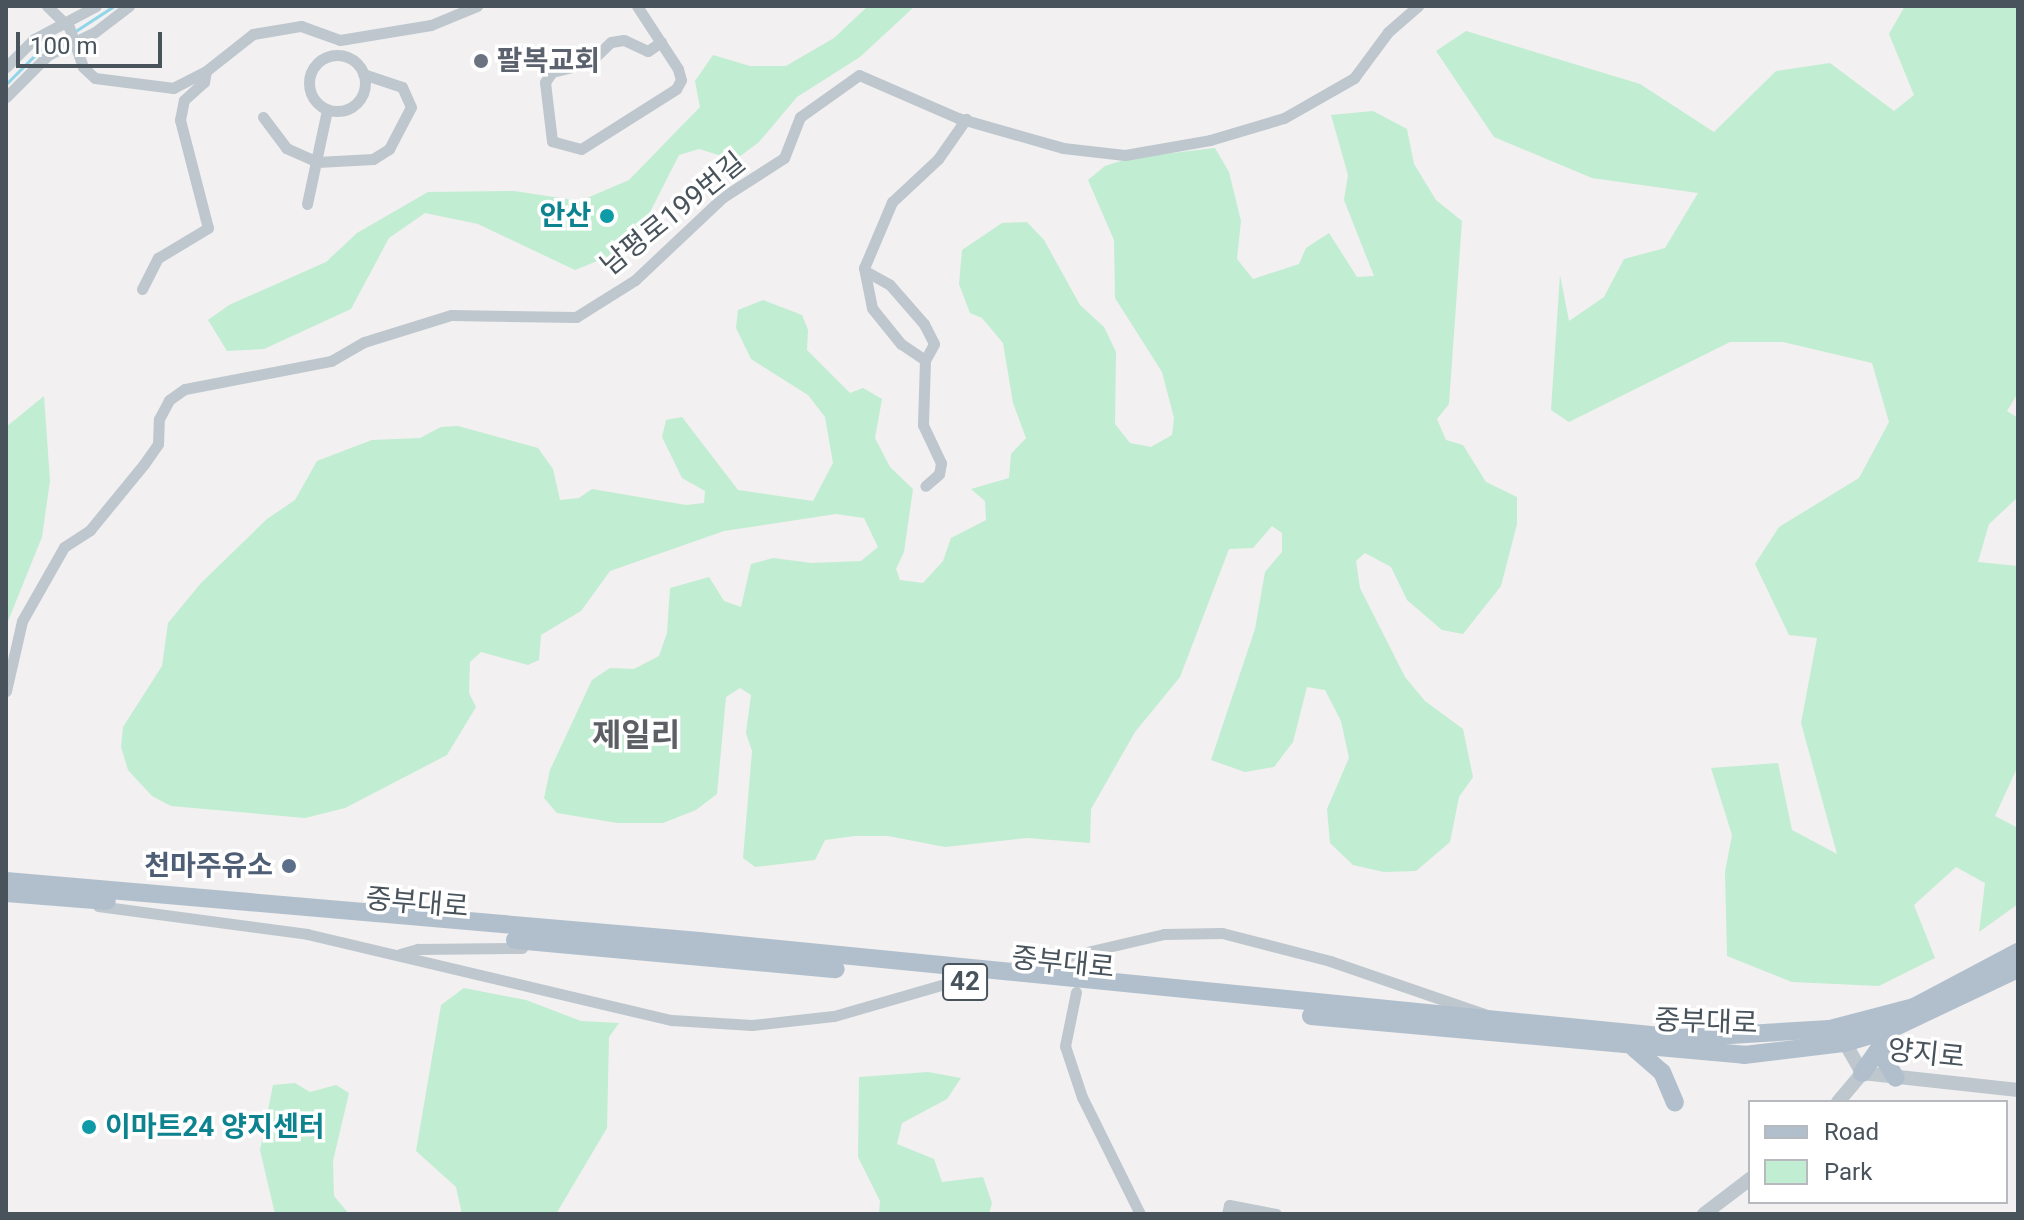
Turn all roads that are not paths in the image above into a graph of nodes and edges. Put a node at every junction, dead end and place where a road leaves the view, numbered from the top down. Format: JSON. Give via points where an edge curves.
{"nodes":[{"id":1,"x":47,"y":6,"type":"edge"},
{"id":2,"x":96,"y":6,"type":"edge"},
{"id":3,"x":129,"y":6,"type":"edge"},
{"id":4,"x":477,"y":6,"type":"edge"},
{"id":5,"x":637,"y":6,"type":"edge"},
{"id":6,"x":1418,"y":6,"type":"edge"},
{"id":7,"x":71,"y":33,"type":"junction"},
{"id":8,"x":348,"y":39,"type":"junction"},
{"id":9,"x":661,"y":42,"type":"junction"},
{"id":10,"x":344,"y":56,"type":"junction"},
{"id":11,"x":6,"y":67,"type":"edge"},
{"id":12,"x":206,"y":71,"type":"junction"},
{"id":13,"x":363,"y":74,"type":"junction"},
{"id":14,"x":6,"y":97,"type":"edge"},
{"id":15,"x":327,"y":110,"type":"junction"},
{"id":16,"x":263,"y":117,"type":"dead end"},
{"id":17,"x":966,"y":119,"type":"junction"},
{"id":18,"x":317,"y":162,"type":"junction"},
{"id":19,"x":307,"y":204,"type":"dead end"},
{"id":20,"x":867,"y":272,"type":"junction"},
{"id":21,"x":142,"y":289,"type":"dead end"},
{"id":22,"x":925,"y":360,"type":"junction"},
{"id":23,"x":925,"y":486,"type":"dead end"},
{"id":24,"x":6,"y":691,"type":"edge"},
{"id":25,"x":6,"y":881,"type":"edge"},
{"id":26,"x":6,"y":893,"type":"edge"},
{"id":27,"x":74,"y":900,"type":"junction"},
{"id":28,"x":2018,"y":941,"type":"edge"},
{"id":29,"x":550,"y":943,"type":"junction"},
{"id":30,"x":2018,"y":952,"type":"edge"},
{"id":31,"x":400,"y":955,"type":"junction"},
{"id":32,"x":2018,"y":969,"type":"edge"},
{"id":33,"x":998,"y":973,"type":"junction"},
{"id":34,"x":955,"y":981,"type":"junction"},
{"id":35,"x":2018,"y":982,"type":"edge"},
{"id":36,"x":1076,"y":992,"type":"junction"},
{"id":37,"x":1917,"y":1013,"type":"junction"},
{"id":38,"x":1499,"y":1021,"type":"junction"},
{"id":39,"x":1889,"y":1034,"type":"junction"},
{"id":40,"x":1845,"y":1043,"type":"junction"},
{"id":41,"x":1632,"y":1046,"type":"junction"},
{"id":42,"x":1862,"y":1073,"type":"junction"},
{"id":43,"x":1896,"y":1078,"type":"junction"},
{"id":44,"x":2018,"y":1090,"type":"edge"},
{"id":45,"x":1840,"y":1100,"type":"edge"},
{"id":46,"x":1668,"y":1105,"type":"dead end"},
{"id":47,"x":1748,"y":1181,"type":"edge"},
{"id":48,"x":1140,"y":1214,"type":"edge"},
{"id":49,"x":1227,"y":1214,"type":"edge"},
{"id":50,"x":1276,"y":1214,"type":"edge"},
{"id":51,"x":1704,"y":1214,"type":"edge"}],
"edges":[{"from":1,"to":7,"type":"street"},
{"from":2,"to":7,"type":"street"},
{"from":3,"to":7,"type":"street"},
{"from":4,"to":8,"type":"street","via":[[431,25]]},
{"from":5,"to":9,"type":"street"},
{"from":6,"to":17,"type":"street","name":"남평로199번길","via":[[1388,32],[1354,78],[1284,118],[1210,140],[1125,155],[1063,148]]},
{"from":7,"to":11,"type":"street","via":[[34,39]]},
{"from":7,"to":12,"type":"street","via":[[83,67],[95,78],[173,88]]},
{"from":7,"to":14,"type":"street"},
{"from":8,"to":10,"type":"street"},
{"from":8,"to":12,"type":"street","via":[[301,26],[253,34]]},
{"from":9,"to":9,"type":"street","via":[[678,69],[681,80],[676,89],[581,149],[552,141],[545,82],[552,72],[589,63],[611,42],[624,40],[648,51]]},
{"from":10,"to":13,"type":"street"},
{"from":10,"to":15,"type":"street","via":[[325,58],[312,71],[313,98]]},
{"from":12,"to":21,"type":"street","via":[[204,82],[184,100],[180,120],[208,228],[158,258]]},
{"from":13,"to":15,"type":"street","via":[[364,91],[354,106]]},
{"from":13,"to":18,"type":"street","via":[[402,87],[411,107],[389,149],[356,163]]},
{"from":15,"to":18,"type":"street"},
{"from":16,"to":18,"type":"street","via":[[286,148]]},
{"from":17,"to":20,"type":"street","via":[[938,159],[892,202],[870,248]]},
{"from":17,"to":24,"type":"street","name":"남평로199번길","via":[[859,75],[800,117],[784,158],[723,197],[635,280],[576,317],[451,315],[364,342],[331,361],[185,389],[169,400],[159,419],[158,444],[144,464],[90,530],[64,547],[22,621]]},
{"from":18,"to":19,"type":"street"},
{"from":20,"to":22,"type":"street","via":[[864,288],[872,308],[901,344]]},
{"from":20,"to":22,"type":"street","via":[[890,285],[924,324],[934,344]]},
{"from":22,"to":23,"type":"street","via":[[923,425],[941,463],[939,474]]},
{"from":25,"to":33,"type":"main road","name":"중부대로","number":"42"},
{"from":26,"to":27,"type":"main road","name":"중부대로","number":"42"},
{"from":27,"to":29,"type":"main road","name":"중부대로","number":"42"},
{"from":27,"to":31,"type":"street","via":[[117,912],[307,934]]},
{"from":28,"to":37,"type":"main road"},
{"from":29,"to":31,"type":"street","via":[[418,949]]},
{"from":29,"to":34,"type":"main road","name":"중부대로","number":"42"},
{"from":30,"to":37,"type":"main road","number":"42"},
{"from":31,"to":34,"type":"street","via":[[618,1010],[752,1025],[834,1016]]},
{"from":32,"to":37,"type":"main road","number":"42"},
{"from":33,"to":38,"type":"main road","name":"중부대로","number":"42"},
{"from":33,"to":38,"type":"street","via":[[1164,934],[1222,933],[1330,961]]},
{"from":34,"to":36,"type":"main road","name":"중부대로","number":"42"},
{"from":35,"to":37,"type":"main road","via":[[1953,1014]]},
{"from":36,"to":41,"type":"main road","name":"중부대로","number":"42"},
{"from":36,"to":48,"type":"street","via":[[1065,1046],[1082,1097]]},
{"from":37,"to":38,"type":"main road","name":"중부대로","number":"42","via":[[1764,1036],[1681,1038]]},
{"from":37,"to":39,"type":"main road","name":"중부대로","number":"42"},
{"from":39,"to":40,"type":"main road","name":"중부대로","number":"42"},
{"from":39,"to":42,"type":"main road"},
{"from":39,"to":43,"type":"main road","via":[[1884,1059]]},
{"from":40,"to":41,"type":"main road","name":"중부대로","number":"42","via":[[1744,1055]]},
{"from":40,"to":42,"type":"street","name":"양지로"},
{"from":41,"to":46,"type":"main road","via":[[1662,1072]]},
{"from":42,"to":43,"type":"street","name":"양지로"},
{"from":42,"to":45,"type":"street"},
{"from":43,"to":44,"type":"street","name":"양지로"},
{"from":47,"to":51,"type":"street"},
{"from":49,"to":50,"type":"street","via":[[1229,1205]]}]}
